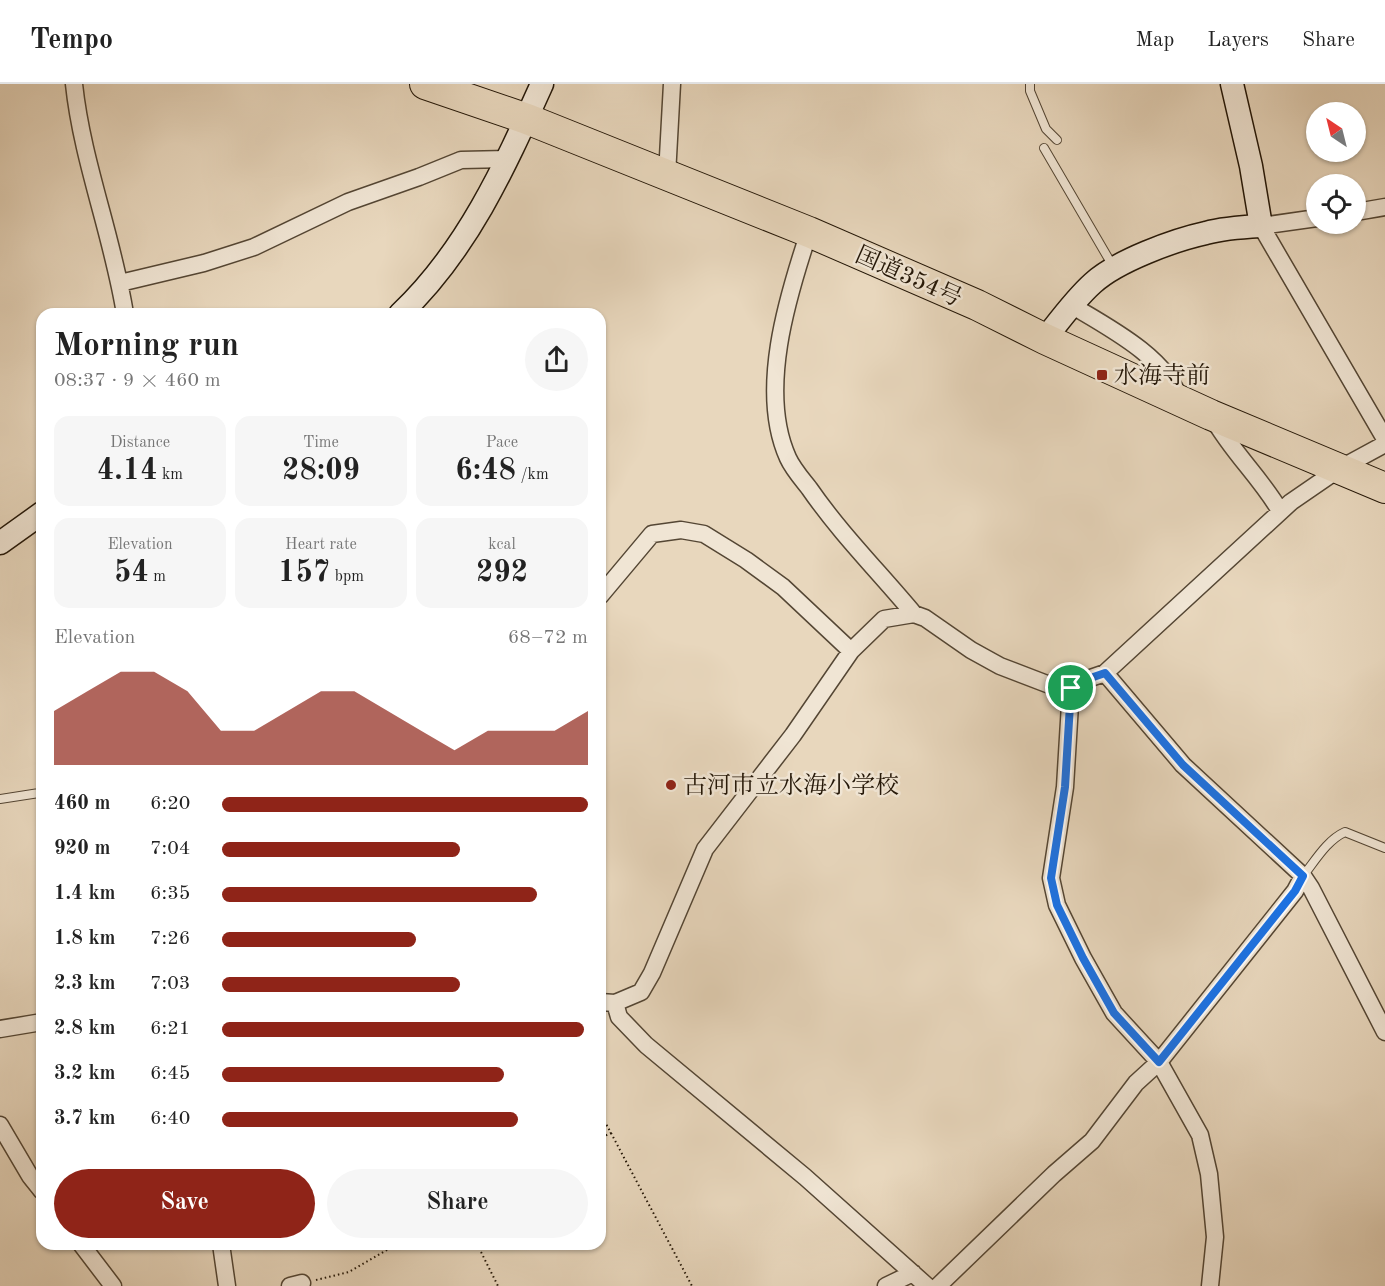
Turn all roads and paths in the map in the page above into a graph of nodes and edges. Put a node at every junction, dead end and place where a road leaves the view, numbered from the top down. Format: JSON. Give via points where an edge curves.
{"nodes":[{"id":1,"x":74,"y":84,"type":"edge"},
{"id":2,"x":425,"y":84,"type":"edge"},
{"id":3,"x":542,"y":84,"type":"edge"},
{"id":4,"x":672,"y":84,"type":"edge"},
{"id":5,"x":1030,"y":84,"type":"edge"},
{"id":6,"x":1232,"y":84,"type":"edge"},
{"id":7,"x":527,"y":119,"type":"junction"},
{"id":8,"x":1057,"y":140,"type":"dead end"},
{"id":9,"x":1044,"y":148,"type":"dead end"},
{"id":10,"x":507,"y":159,"type":"junction"},
{"id":11,"x":668,"y":175,"type":"junction"},
{"id":12,"x":1385,"y":207,"type":"edge"},
{"id":13,"x":1366,"y":210,"type":"edge"},
{"id":14,"x":1306,"y":220,"type":"edge"},
{"id":15,"x":1261,"y":226,"type":"junction"},
{"id":16,"x":809,"y":232,"type":"junction"},
{"id":17,"x":1114,"y":269,"type":"junction"},
{"id":18,"x":120,"y":283,"type":"junction"},
{"id":19,"x":1071,"y":305,"type":"junction"},
{"id":20,"x":124,"y":308,"type":"edge"},
{"id":21,"x":407,"y":308,"type":"edge"},
{"id":22,"x":1045,"y":339,"type":"junction"},
{"id":23,"x":1179,"y":401,"type":"junction"},
{"id":24,"x":1211,"y":415,"type":"junction"},
{"id":25,"x":1385,"y":439,"type":"edge"},
{"id":26,"x":1385,"y":444,"type":"edge"},
{"id":27,"x":1362,"y":478,"type":"edge"},
{"id":28,"x":1385,"y":505,"type":"edge"},
{"id":29,"x":1280,"y":511,"type":"junction"},
{"id":30,"x":36,"y":517,"type":"edge"},
{"id":31,"x":0,"y":543,"type":"edge"},
{"id":32,"x":606,"y":589,"type":"edge"},
{"id":33,"x":914,"y":614,"type":"junction"},
{"id":34,"x":851,"y":651,"type":"junction"},
{"id":35,"x":1105,"y":673,"type":"junction"},
{"id":36,"x":1071,"y":688,"type":"junction"},
{"id":37,"x":36,"y":793,"type":"edge"},
{"id":38,"x":0,"y":799,"type":"edge"},
{"id":39,"x":1385,"y":848,"type":"edge"},
{"id":40,"x":1303,"y":876,"type":"junction"},
{"id":41,"x":608,"y":1003,"type":"edge"},
{"id":42,"x":36,"y":1023,"type":"edge"},
{"id":43,"x":0,"y":1029,"type":"edge"},
{"id":44,"x":1385,"y":1032,"type":"edge"},
{"id":45,"x":1159,"y":1062,"type":"junction"},
{"id":46,"x":606,"y":1123,"type":"edge"},
{"id":47,"x":0,"y":1125,"type":"edge"},
{"id":48,"x":611,"y":1132,"type":"junction"},
{"id":49,"x":606,"y":1135,"type":"edge"},
{"id":50,"x":36,"y":1184,"type":"edge"},
{"id":51,"x":86,"y":1250,"type":"edge"},
{"id":52,"x":222,"y":1250,"type":"edge"},
{"id":53,"x":387,"y":1250,"type":"edge"},
{"id":54,"x":480,"y":1250,"type":"edge"},
{"id":55,"x":913,"y":1273,"type":"junction"},
{"id":56,"x":296,"y":1284,"type":"edge"},
{"id":57,"x":113,"y":1286,"type":"edge"},
{"id":58,"x":227,"y":1286,"type":"edge"},
{"id":59,"x":498,"y":1286,"type":"edge"},
{"id":60,"x":692,"y":1286,"type":"edge"},
{"id":61,"x":886,"y":1286,"type":"edge"},
{"id":62,"x":927,"y":1286,"type":"edge"},
{"id":63,"x":938,"y":1286,"type":"edge"},
{"id":64,"x":1210,"y":1286,"type":"edge"}],
"edges":[{"from":1,"to":18,"type":"street","via":[[81,128]]},
{"from":2,"to":7,"type":"highway","name":"国道354号"},
{"from":3,"to":7,"type":"street"},
{"from":4,"to":11,"type":"street"},
{"from":5,"to":8,"type":"lane","via":[[1046,129]]},
{"from":6,"to":15,"type":"street"},
{"from":7,"to":10,"type":"street"},
{"from":7,"to":11,"type":"highway","name":"国道354号"},
{"from":9,"to":17,"type":"lane"},
{"from":10,"to":18,"type":"street","via":[[461,160],[348,202],[254,247]]},
{"from":10,"to":21,"type":"street","via":[[476,220],[424,292]]},
{"from":11,"to":16,"type":"highway","name":"国道354号"},
{"from":12,"to":13,"type":"street"},
{"from":14,"to":15,"type":"street"},
{"from":15,"to":17,"type":"street","via":[[1207,232]]},
{"from":15,"to":25,"type":"street"},
{"from":16,"to":22,"type":"highway","name":"国道354号"},
{"from":16,"to":33,"type":"street","via":[[780,332],[777,420],[788,459],[820,505]]},
{"from":17,"to":19,"type":"street","via":[[1094,281]]},
{"from":18,"to":20,"type":"street"},
{"from":19,"to":22,"type":"street"},
{"from":19,"to":23,"type":"street","via":[[1124,339],[1164,372]]},
{"from":22,"to":23,"type":"highway","name":"国道354号"},
{"from":23,"to":24,"type":"highway","name":"国道354号"},
{"from":24,"to":27,"type":"highway","name":"国道354号"},
{"from":24,"to":29,"type":"street"},
{"from":26,"to":27,"type":"street"},
{"from":27,"to":28,"type":"street"},
{"from":27,"to":29,"type":"street","via":[[1291,502]]},
{"from":29,"to":35,"type":"street"},
{"from":30,"to":31,"type":"street"},
{"from":32,"to":34,"type":"street","via":[[652,534],[681,530],[704,534],[783,587]]},
{"from":33,"to":34,"type":"street","via":[[884,619]]},
{"from":33,"to":36,"type":"street","via":[[1000,666],[1049,685]]},
{"from":34,"to":41,"type":"street","via":[[793,735],[705,849],[641,992]]},
{"from":35,"to":36,"type":"street"},
{"from":35,"to":40,"type":"street","via":[[1183,765]]},
{"from":36,"to":45,"type":"street","via":[[1065,787],[1051,878],[1057,905],[1114,1013]]},
{"from":37,"to":38,"type":"lane"},
{"from":39,"to":40,"type":"lane","via":[[1345,832],[1330,843]]},
{"from":40,"to":44,"type":"street"},
{"from":40,"to":45,"type":"street"},
{"from":41,"to":55,"type":"street","via":[[646,1045]]},
{"from":42,"to":43,"type":"street"},
{"from":45,"to":63,"type":"street","via":[[1136,1083],[1092,1141]]},
{"from":45,"to":64,"type":"street","via":[[1200,1135],[1209,1174],[1215,1237]]},
{"from":46,"to":48,"type":"path"},
{"from":47,"to":50,"type":"street"},
{"from":48,"to":49,"type":"path"},
{"from":48,"to":60,"type":"path"},
{"from":51,"to":57,"type":"street"},
{"from":52,"to":58,"type":"street"},
{"from":53,"to":56,"type":"path","via":[[349,1272]]},
{"from":54,"to":59,"type":"path"},
{"from":55,"to":61,"type":"street"},
{"from":55,"to":62,"type":"street"}]}
